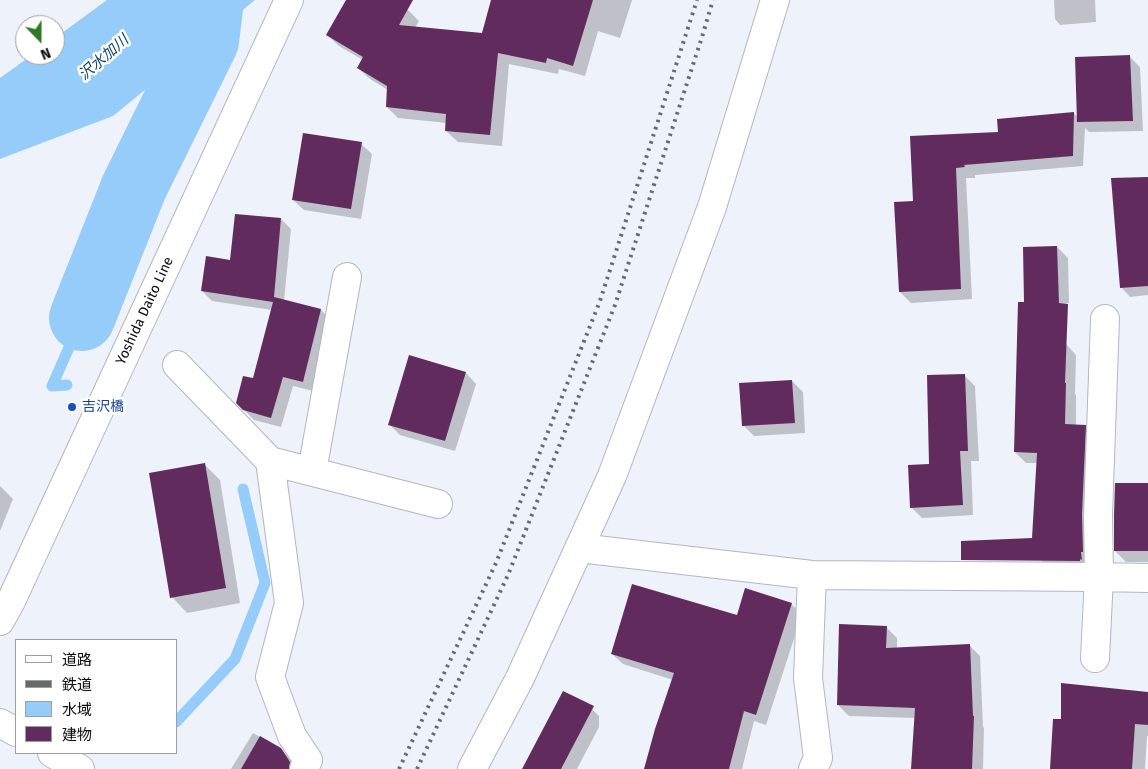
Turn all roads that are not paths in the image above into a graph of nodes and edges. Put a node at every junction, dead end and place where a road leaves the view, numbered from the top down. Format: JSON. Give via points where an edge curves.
{"nodes":[{"id":1,"x":289,"y":0,"type":"edge"},
{"id":2,"x":775,"y":0,"type":"edge"},
{"id":3,"x":347,"y":277,"type":"dead end"},
{"id":4,"x":1105,"y":319,"type":"dead end"},
{"id":5,"x":177,"y":364,"type":"dead end"},
{"id":6,"x":270,"y":461,"type":"junction"},
{"id":7,"x":312,"y":471,"type":"junction"},
{"id":8,"x":438,"y":504,"type":"dead end"},
{"id":9,"x":579,"y":548,"type":"junction"},
{"id":10,"x":812,"y":575,"type":"junction"},
{"id":11,"x":1100,"y":577,"type":"junction"},
{"id":12,"x":1148,"y":578,"type":"edge"},
{"id":13,"x":4,"y":606,"type":"edge"},
{"id":14,"x":1095,"y":658,"type":"dead end"},
{"id":15,"x":0,"y":723,"type":"edge"},
{"id":16,"x":15,"y":731,"type":"edge"},
{"id":17,"x":54,"y":754,"type":"edge"},
{"id":18,"x":80,"y":769,"type":"edge"},
{"id":19,"x":304,"y":769,"type":"edge"},
{"id":20,"x":472,"y":769,"type":"edge"},
{"id":21,"x":813,"y":769,"type":"edge"}],
"edges":[{"from":1,"to":13,"type":"street","name":"Yoshida Daito Line"},
{"from":2,"to":9,"type":"street","via":[[712,207],[612,476]]},
{"from":3,"to":7,"type":"street"},
{"from":4,"to":11,"type":"street","via":[[1098,515]]},
{"from":5,"to":6,"type":"street"},
{"from":6,"to":7,"type":"street"},
{"from":6,"to":19,"type":"street","via":[[289,603],[270,678],[292,736],[308,760]]},
{"from":7,"to":8,"type":"street"},
{"from":9,"to":10,"type":"street"},
{"from":9,"to":20,"type":"street","via":[[520,678]]},
{"from":10,"to":11,"type":"street"},
{"from":10,"to":21,"type":"street","via":[[808,678],[818,758]]},
{"from":11,"to":12,"type":"street"},
{"from":11,"to":14,"type":"street"},
{"from":15,"to":16,"type":"street"},
{"from":17,"to":18,"type":"street"}]}
